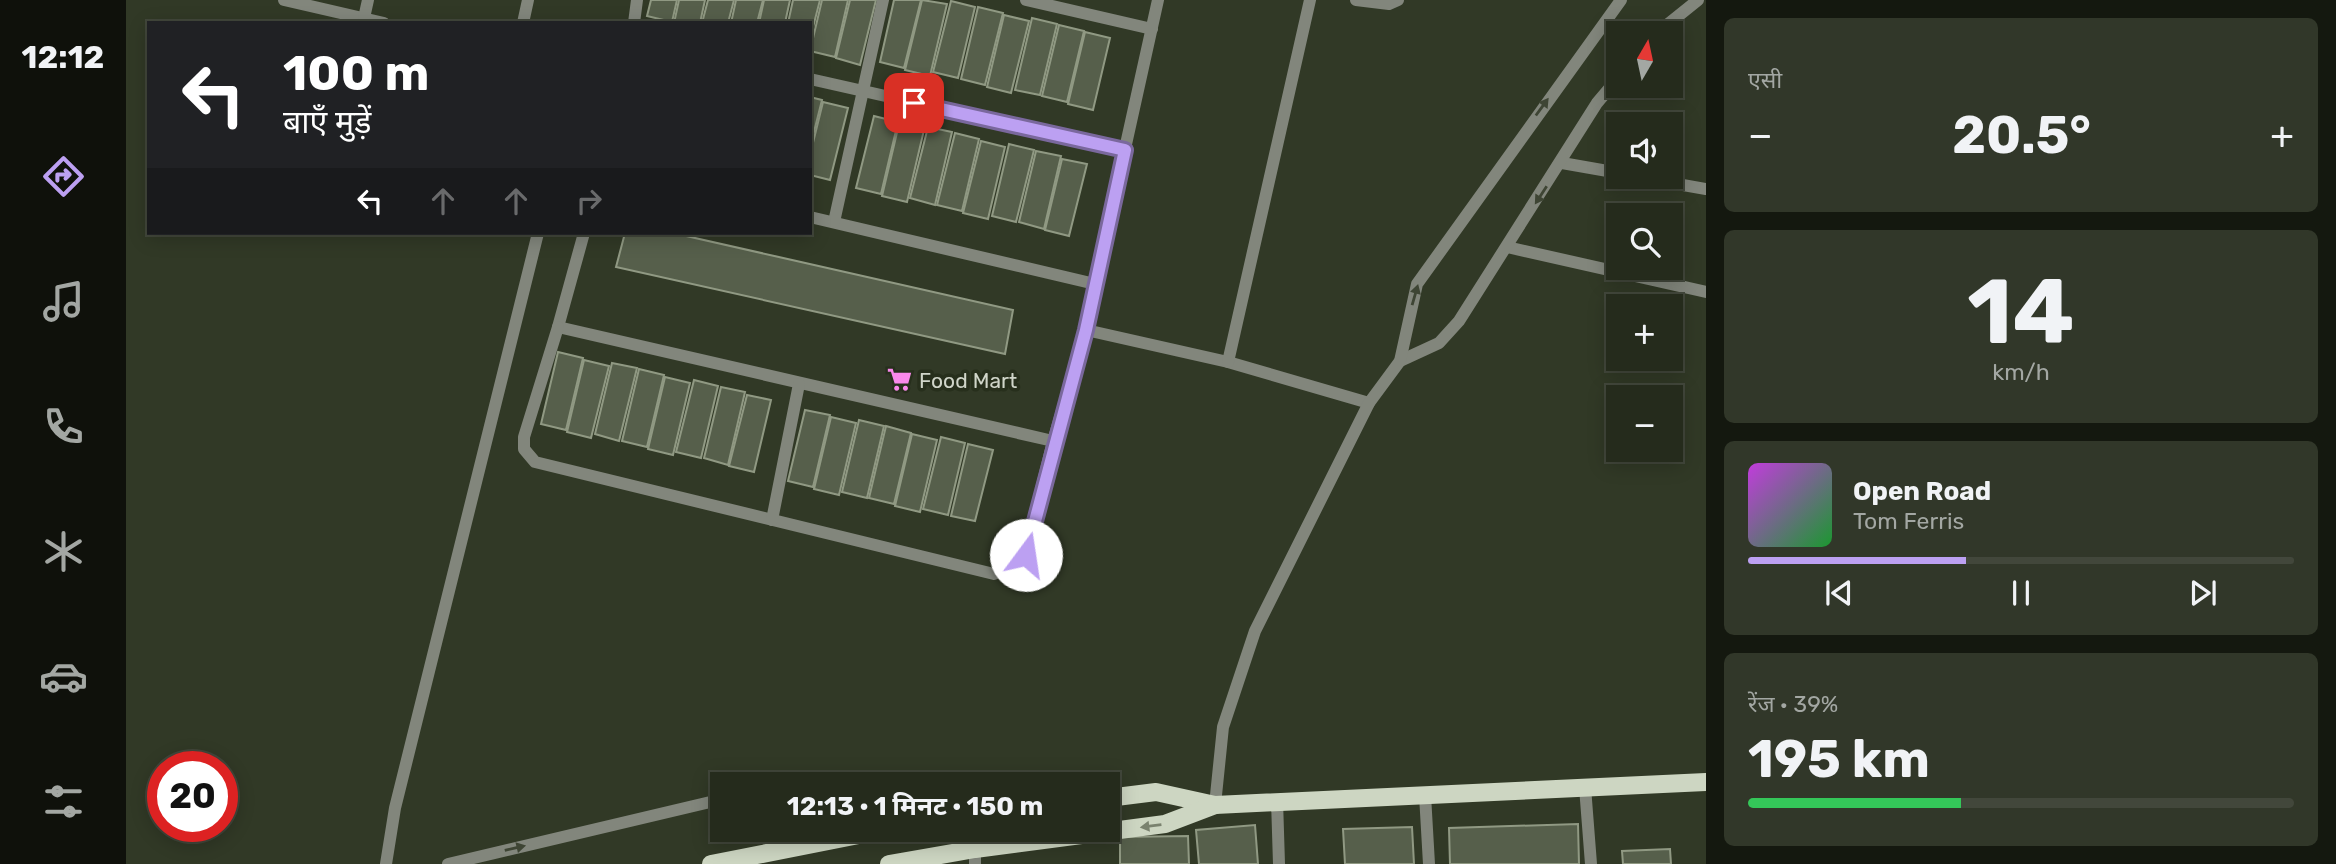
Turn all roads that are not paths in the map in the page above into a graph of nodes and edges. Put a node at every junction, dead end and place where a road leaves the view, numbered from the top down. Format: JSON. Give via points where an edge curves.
{"nodes":[{"id":1,"x":284,"y":0,"type":"edge"},
{"id":2,"x":368,"y":0,"type":"edge"},
{"id":3,"x":528,"y":0,"type":"edge"},
{"id":4,"x":637,"y":0,"type":"edge"},
{"id":5,"x":883,"y":0,"type":"edge"},
{"id":6,"x":1026,"y":0,"type":"edge"},
{"id":7,"x":1158,"y":0,"type":"edge"},
{"id":8,"x":1310,"y":0,"type":"edge"},
{"id":9,"x":1356,"y":0,"type":"edge"},
{"id":10,"x":1398,"y":0,"type":"edge"},
{"id":11,"x":1621,"y":0,"type":"edge"},
{"id":12,"x":1698,"y":0,"type":"edge"},
{"id":13,"x":364,"y":18,"type":"junction"},
{"id":14,"x":376,"y":21,"type":"edge"},
{"id":15,"x":523,"y":21,"type":"edge"},
{"id":16,"x":634,"y":21,"type":"edge"},
{"id":17,"x":1672,"y":21,"type":"edge"},
{"id":18,"x":1152,"y":29,"type":"junction"},
{"id":19,"x":812,"y":79,"type":"edge"},
{"id":20,"x":861,"y":91,"type":"junction"},
{"id":21,"x":1606,"y":92,"type":"edge"},
{"id":22,"x":1125,"y":150,"type":"junction"},
{"id":23,"x":1562,"y":163,"type":"junction"},
{"id":24,"x":1606,"y":171,"type":"edge"},
{"id":25,"x":1683,"y":185,"type":"edge"},
{"id":26,"x":1706,"y":189,"type":"edge"},
{"id":27,"x":812,"y":217,"type":"edge"},
{"id":28,"x":834,"y":222,"type":"junction"},
{"id":29,"x":538,"y":235,"type":"edge"},
{"id":30,"x":582,"y":235,"type":"edge"},
{"id":31,"x":1507,"y":247,"type":"junction"},
{"id":32,"x":1095,"y":284,"type":"junction"},
{"id":33,"x":1706,"y":292,"type":"edge"},
{"id":34,"x":558,"y":327,"type":"junction"},
{"id":35,"x":1086,"y":330,"type":"junction"},
{"id":36,"x":1399,"y":361,"type":"junction"},
{"id":37,"x":1228,"y":362,"type":"junction"},
{"id":38,"x":799,"y":384,"type":"junction"},
{"id":39,"x":1369,"y":403,"type":"junction"},
{"id":40,"x":1054,"y":441,"type":"junction"},
{"id":41,"x":772,"y":520,"type":"junction"},
{"id":42,"x":1706,"y":782,"type":"edge"},
{"id":43,"x":1586,"y":787,"type":"junction"},
{"id":44,"x":1425,"y":795,"type":"junction"},
{"id":45,"x":1120,"y":796,"type":"edge"},
{"id":46,"x":1277,"y":800,"type":"junction"},
{"id":47,"x":710,"y":802,"type":"edge"},
{"id":48,"x":1215,"y":805,"type":"junction"},
{"id":49,"x":820,"y":842,"type":"edge"},
{"id":50,"x":975,"y":856,"type":"edge"},
{"id":51,"x":386,"y":864,"type":"edge"},
{"id":52,"x":448,"y":864,"type":"edge"},
{"id":53,"x":711,"y":864,"type":"edge"},
{"id":54,"x":889,"y":864,"type":"edge"},
{"id":55,"x":1279,"y":864,"type":"edge"},
{"id":56,"x":1429,"y":864,"type":"edge"},
{"id":57,"x":1591,"y":864,"type":"edge"}],
"edges":[{"from":1,"to":13,"type":"street"},
{"from":2,"to":13,"type":"street"},
{"from":3,"to":15,"type":"street"},
{"from":4,"to":16,"type":"street"},
{"from":5,"to":20,"type":"street"},
{"from":6,"to":18,"type":"street"},
{"from":7,"to":18,"type":"street"},
{"from":8,"to":37,"type":"street"},
{"from":9,"to":10,"type":"street","via":[[1389,4]]},
{"from":36,"to":11,"type":"street","one_way":true,"via":[[1417,284]]},
{"from":12,"to":17,"type":"street"},
{"from":13,"to":14,"type":"street"},
{"from":18,"to":22,"type":"street"},
{"from":19,"to":20,"type":"street"},
{"from":20,"to":22,"type":"street"},
{"from":20,"to":28,"type":"street"},
{"from":21,"to":23,"type":"street"},
{"from":22,"to":32,"type":"street"},
{"from":23,"to":24,"type":"street"},
{"from":23,"to":31,"type":"street","one_way":true},
{"from":25,"to":26,"type":"street"},
{"from":27,"to":28,"type":"street"},
{"from":28,"to":32,"type":"street"},
{"from":29,"to":51,"type":"street"},
{"from":30,"to":34,"type":"street"},
{"from":31,"to":33,"type":"street"},
{"from":31,"to":36,"type":"street","via":[[1446,335]]},
{"from":32,"to":35,"type":"street"},
{"from":34,"to":38,"type":"street"},
{"from":34,"to":41,"type":"street","via":[[524,436],[524,449],[535,462]]},
{"from":35,"to":37,"type":"street"},
{"from":35,"to":40,"type":"street"},
{"from":36,"to":39,"type":"street"},
{"from":37,"to":39,"type":"street"},
{"from":38,"to":40,"type":"street"},
{"from":38,"to":41,"type":"street"},
{"from":39,"to":48,"type":"street","via":[[1255,631],[1223,727]]},
{"from":40,"to":41,"type":"street","via":[[1026,555],[993,574]]},
{"from":42,"to":43,"type":"main road"},
{"from":43,"to":44,"type":"main road"},
{"from":43,"to":57,"type":"street"},
{"from":44,"to":46,"type":"main road"},
{"from":44,"to":56,"type":"street"},
{"from":45,"to":48,"type":"main road","via":[[1156,792]]},
{"from":46,"to":48,"type":"main road"},
{"from":46,"to":55,"type":"street"},
{"from":52,"to":47,"type":"street","one_way":true},
{"from":48,"to":50,"type":"main road","one_way":true,"via":[[1165,824]]},
{"from":49,"to":53,"type":"main road"},
{"from":50,"to":54,"type":"main road"}]}
